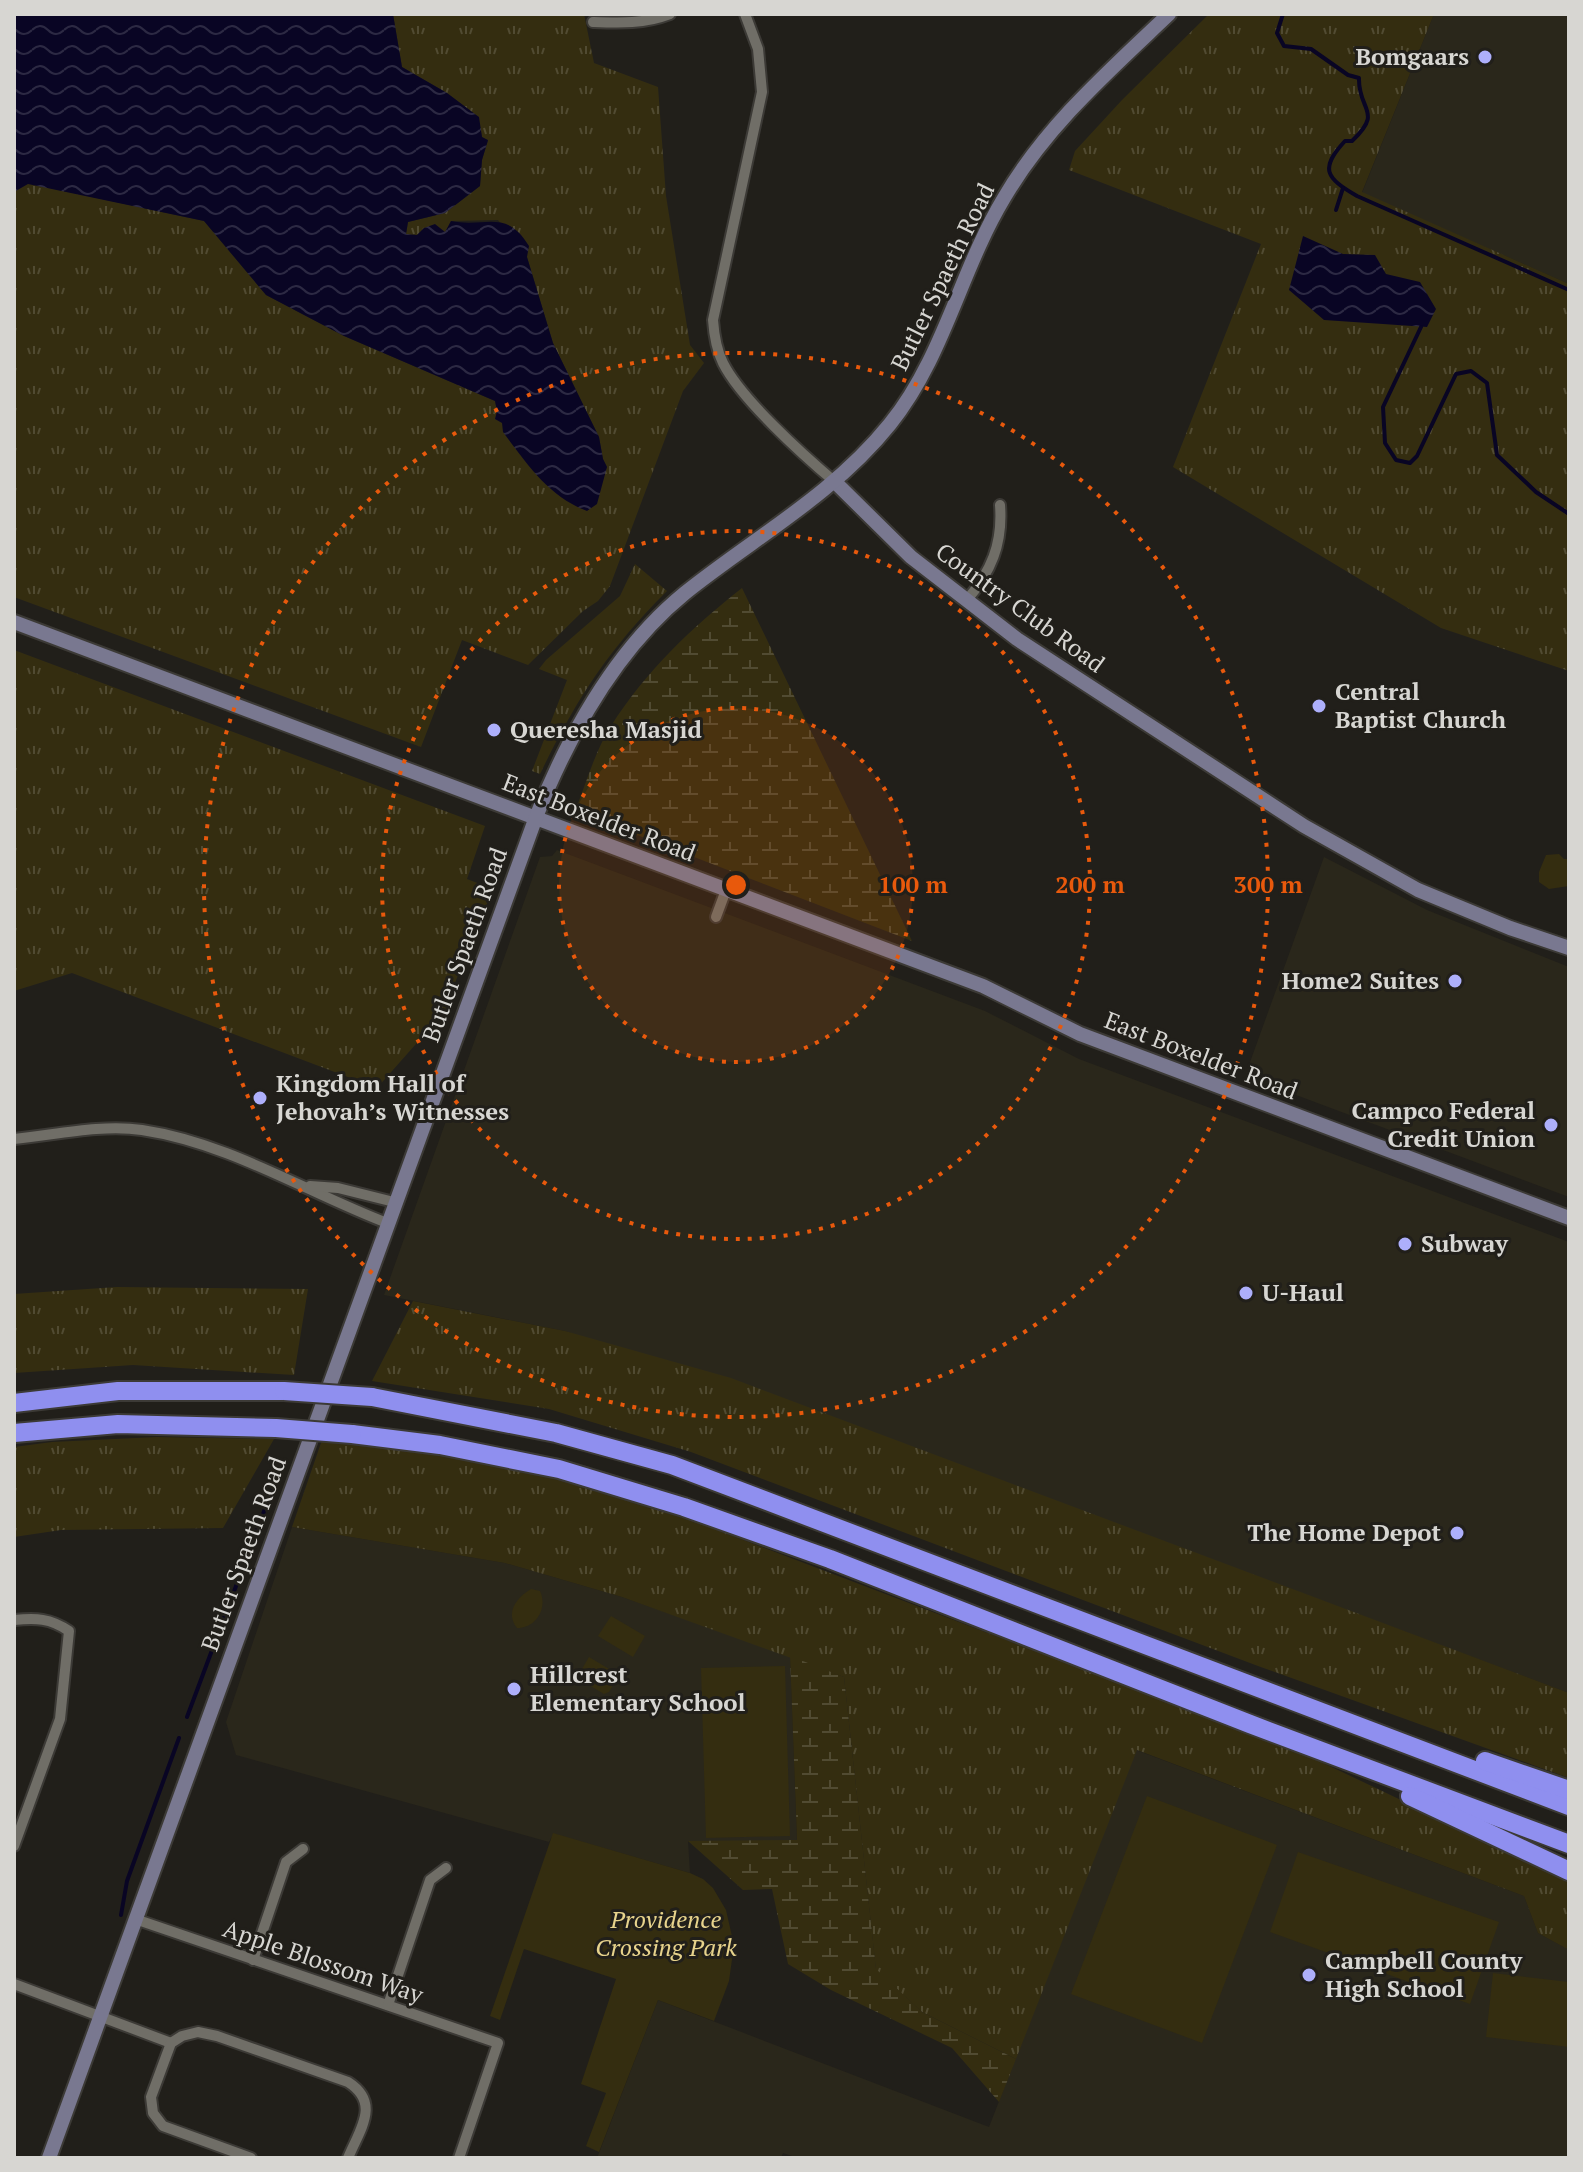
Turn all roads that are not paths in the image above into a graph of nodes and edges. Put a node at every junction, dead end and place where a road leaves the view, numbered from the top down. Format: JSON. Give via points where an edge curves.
{"nodes":[{"id":1,"x":670,"y":14,"type":"edge"},
{"id":2,"x":745,"y":14,"type":"edge"},
{"id":3,"x":1169,"y":14,"type":"edge"},
{"id":4,"x":593,"y":22,"type":"dead end"},
{"id":5,"x":835,"y":482,"type":"junction"},
{"id":6,"x":1000,"y":505,"type":"dead end"},
{"id":7,"x":966,"y":601,"type":"junction"},
{"id":8,"x":14,"y":622,"type":"edge"},
{"id":9,"x":536,"y":817,"type":"junction"},
{"id":10,"x":726,"y":890,"type":"junction"},
{"id":11,"x":716,"y":917,"type":"dead end"},
{"id":12,"x":1569,"y":948,"type":"edge"},
{"id":13,"x":14,"y":1139,"type":"edge"},
{"id":14,"x":308,"y":1186,"type":"junction"},
{"id":15,"x":394,"y":1202,"type":"junction"},
{"id":16,"x":1569,"y":1218,"type":"edge"},
{"id":17,"x":387,"y":1223,"type":"junction"},
{"id":18,"x":14,"y":1403,"type":"edge"},
{"id":19,"x":14,"y":1433,"type":"edge"},
{"id":20,"x":14,"y":1620,"type":"edge"},
{"id":21,"x":1167,"y":1653,"type":"junction"},
{"id":22,"x":1250,"y":1724,"type":"junction"},
{"id":23,"x":1569,"y":1790,"type":"edge"},
{"id":24,"x":1569,"y":1806,"type":"edge"},
{"id":25,"x":1569,"y":1844,"type":"edge"},
{"id":26,"x":14,"y":1846,"type":"edge"},
{"id":27,"x":303,"y":1849,"type":"dead end"},
{"id":28,"x":446,"y":1868,"type":"dead end"},
{"id":29,"x":1569,"y":1871,"type":"edge"},
{"id":30,"x":135,"y":1919,"type":"junction"},
{"id":31,"x":253,"y":1960,"type":"junction"},
{"id":32,"x":14,"y":1984,"type":"edge"},
{"id":33,"x":388,"y":2005,"type":"junction"},
{"id":34,"x":100,"y":2017,"type":"junction"},
{"id":35,"x":171,"y":2043,"type":"junction"},
{"id":36,"x":49,"y":2158,"type":"edge"},
{"id":37,"x":251,"y":2158,"type":"edge"},
{"id":38,"x":348,"y":2158,"type":"edge"},
{"id":39,"x":459,"y":2158,"type":"edge"}],
"edges":[{"from":1,"to":4,"type":"street","via":[[629,23]]},
{"from":2,"to":5,"type":"street","name":"Country Club Road","via":[[758,49],[762,92],[713,320],[715,341],[742,390]]},
{"from":3,"to":5,"type":"main road","name":"Butler Spaeth Road","via":[[1032,154],[996,212],[919,381],[891,423]]},
{"from":5,"to":7,"type":"main road","name":"Country Club Road","via":[[911,557]]},
{"from":5,"to":9,"type":"main road","name":"Butler Spaeth Road","via":[[684,594],[644,632],[587,710]]},
{"from":6,"to":7,"type":"street","via":[[998,547],[990,569]]},
{"from":7,"to":12,"type":"main road","name":"Country Club Road","via":[[1369,864],[1473,914]]},
{"from":8,"to":9,"type":"main road","name":"East Boxelder Road"},
{"from":9,"to":10,"type":"main road","name":"East Boxelder Road"},
{"from":9,"to":15,"type":"main road","name":"Butler Spaeth Road"},
{"from":10,"to":11,"type":"street"},
{"from":10,"to":16,"type":"main road","name":"East Boxelder Road","via":[[983,986],[1080,1034]]},
{"from":13,"to":14,"type":"street","via":[[140,1130]]},
{"from":14,"to":15,"type":"street"},
{"from":14,"to":17,"type":"street"},
{"from":15,"to":17,"type":"main road","name":"Butler Spaeth Road"},
{"from":17,"to":30,"type":"main road","name":"Butler Spaeth Road"},
{"from":18,"to":21,"type":"highway","bridge":true,"via":[[118,1391],[284,1391],[372,1397],[556,1433],[672,1465]]},
{"from":19,"to":22,"type":"highway","bridge":true,"via":[[118,1424],[276,1428],[440,1445],[559,1469],[845,1565]]},
{"from":20,"to":26,"type":"street","via":[[41,1618],[69,1631],[60,1719]]},
{"from":21,"to":23,"type":"highway"},
{"from":21,"to":24,"type":"highway"},
{"from":22,"to":25,"type":"highway"},
{"from":22,"to":29,"type":"highway"},
{"from":27,"to":31,"type":"street","via":[[286,1862]]},
{"from":28,"to":33,"type":"street","via":[[430,1880]]},
{"from":30,"to":31,"type":"street","name":"Apple Blossom Way"},
{"from":30,"to":34,"type":"main road","name":"Butler Spaeth Road"},
{"from":31,"to":33,"type":"street","name":"Apple Blossom Way"},
{"from":32,"to":34,"type":"street"},
{"from":33,"to":39,"type":"street","name":"Apple Blossom Way","via":[[498,2043]]},
{"from":34,"to":35,"type":"street"},
{"from":34,"to":36,"type":"main road","name":"Butler Spaeth Road"},
{"from":35,"to":37,"type":"street","via":[[151,2097],[153,2113],[163,2126]]},
{"from":35,"to":38,"type":"street","via":[[198,2032],[217,2036],[348,2082],[366,2100],[367,2112]]}]}
